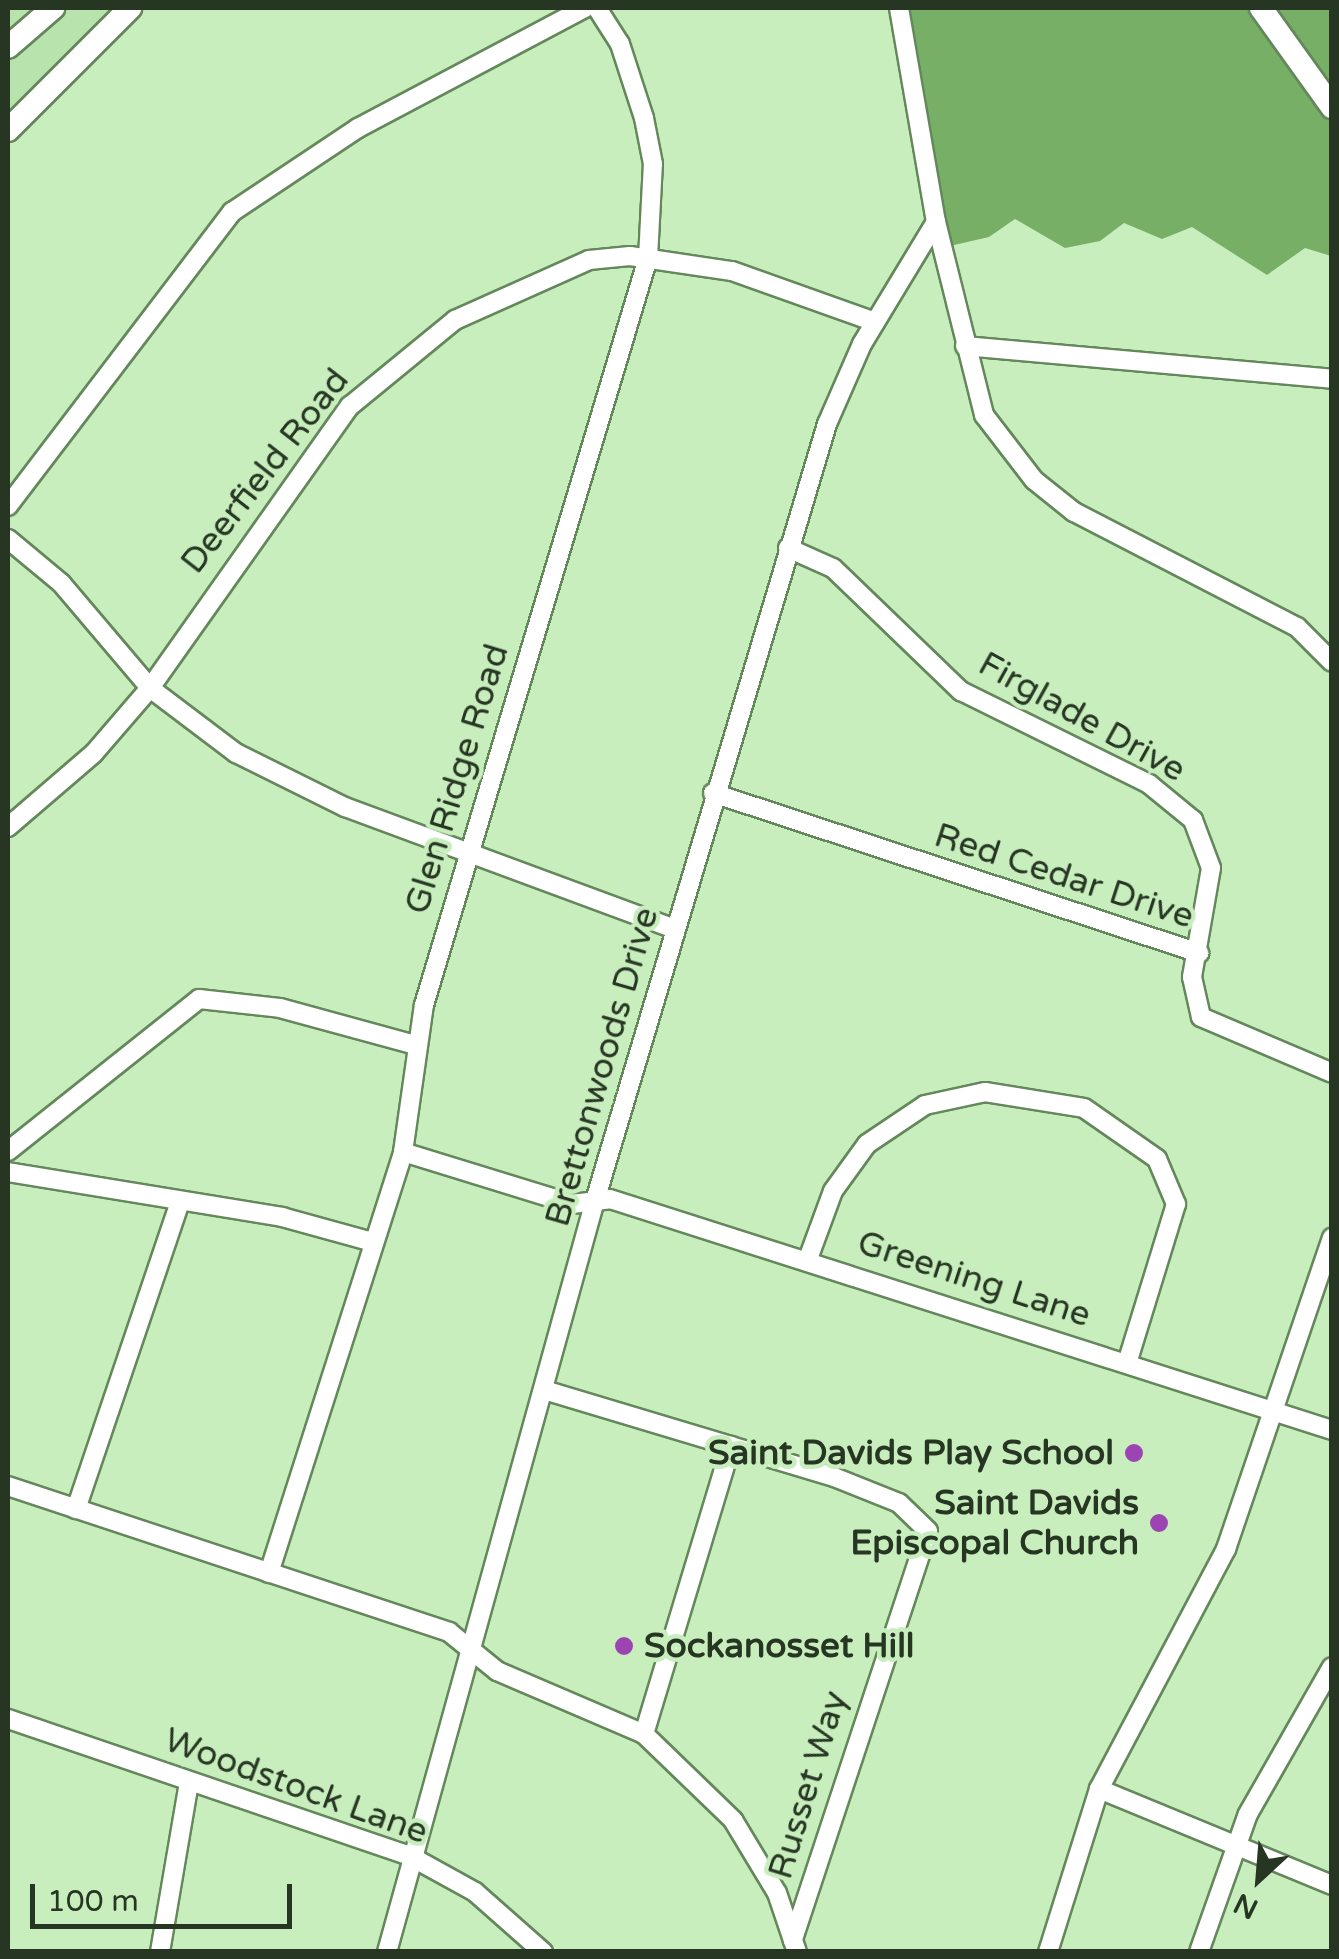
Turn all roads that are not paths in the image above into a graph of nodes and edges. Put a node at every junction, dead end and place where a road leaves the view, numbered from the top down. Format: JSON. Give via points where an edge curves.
{"nodes":[{"id":1,"x":53,"y":8,"type":"edge"},
{"id":2,"x":130,"y":8,"type":"edge"},
{"id":3,"x":585,"y":8,"type":"edge"},
{"id":4,"x":597,"y":8,"type":"edge"},
{"id":5,"x":899,"y":8,"type":"edge"},
{"id":6,"x":1261,"y":8,"type":"edge"},
{"id":7,"x":8,"y":47,"type":"edge"},
{"id":8,"x":1332,"y":108,"type":"edge"},
{"id":9,"x":8,"y":130,"type":"edge"},
{"id":10,"x":936,"y":222,"type":"junction"},
{"id":11,"x":648,"y":258,"type":"junction"},
{"id":12,"x":875,"y":322,"type":"junction"},
{"id":13,"x":965,"y":346,"type":"junction"},
{"id":14,"x":1332,"y":379,"type":"edge"},
{"id":15,"x":8,"y":506,"type":"edge"},
{"id":16,"x":8,"y":538,"type":"edge"},
{"id":17,"x":788,"y":548,"type":"junction"},
{"id":18,"x":1297,"y":627,"type":"junction"},
{"id":19,"x":1332,"y":646,"type":"edge"},
{"id":20,"x":1332,"y":662,"type":"edge"},
{"id":21,"x":150,"y":688,"type":"junction"},
{"id":22,"x":713,"y":793,"type":"junction"},
{"id":23,"x":8,"y":827,"type":"edge"},
{"id":24,"x":466,"y":853,"type":"junction"},
{"id":25,"x":675,"y":928,"type":"junction"},
{"id":26,"x":1198,"y":953,"type":"junction"},
{"id":27,"x":415,"y":1045,"type":"junction"},
{"id":28,"x":1332,"y":1072,"type":"edge"},
{"id":29,"x":8,"y":1151,"type":"edge"},
{"id":30,"x":403,"y":1152,"type":"junction"},
{"id":31,"x":8,"y":1172,"type":"edge"},
{"id":32,"x":180,"y":1201,"type":"junction"},
{"id":33,"x":594,"y":1204,"type":"junction"},
{"id":34,"x":1332,"y":1238,"type":"edge"},
{"id":35,"x":372,"y":1242,"type":"junction"},
{"id":36,"x":808,"y":1260,"type":"junction"},
{"id":37,"x":1127,"y":1363,"type":"junction"},
{"id":38,"x":544,"y":1390,"type":"junction"},
{"id":39,"x":1277,"y":1414,"type":"junction"},
{"id":40,"x":1332,"y":1430,"type":"edge"},
{"id":41,"x":731,"y":1446,"type":"junction"},
{"id":42,"x":8,"y":1486,"type":"edge"},
{"id":43,"x":76,"y":1510,"type":"junction"},
{"id":44,"x":268,"y":1572,"type":"junction"},
{"id":45,"x":466,"y":1653,"type":"junction"},
{"id":46,"x":1332,"y":1666,"type":"edge"},
{"id":47,"x":8,"y":1719,"type":"edge"},
{"id":48,"x":644,"y":1734,"type":"junction"},
{"id":49,"x":189,"y":1782,"type":"junction"},
{"id":50,"x":1099,"y":1789,"type":"junction"},
{"id":51,"x":1236,"y":1845,"type":"junction"},
{"id":52,"x":408,"y":1855,"type":"junction"},
{"id":53,"x":1332,"y":1884,"type":"edge"},
{"id":54,"x":795,"y":1946,"type":"edge"},
{"id":55,"x":160,"y":1952,"type":"edge"},
{"id":56,"x":387,"y":1952,"type":"edge"},
{"id":57,"x":542,"y":1952,"type":"edge"},
{"id":58,"x":1048,"y":1952,"type":"edge"},
{"id":59,"x":1199,"y":1952,"type":"edge"}],
"edges":[{"from":1,"to":7,"type":"main road"},
{"from":2,"to":9,"type":"main road","via":[[68,61]]},
{"from":3,"to":15,"type":"street","via":[[358,128],[232,212]]},
{"from":4,"to":11,"type":"street","name":"Glen Ridge Road","via":[[620,44],[644,118],[653,164]]},
{"from":5,"to":10,"type":"street"},
{"from":6,"to":8,"type":"main road"},
{"from":10,"to":12,"type":"street","name":"Brettonwoods Drive"},
{"from":10,"to":13,"type":"street"},
{"from":11,"to":12,"type":"street","name":"Deerfield Road","via":[[732,270]]},
{"from":11,"to":21,"type":"street","name":"Deerfield Road","via":[[589,260],[455,320],[394,362],[350,406]]},
{"from":11,"to":24,"type":"street","name":"Glen Ridge Road"},
{"from":12,"to":17,"type":"street","name":"Brettonwoods Drive","via":[[827,424]]},
{"from":13,"to":14,"type":"street"},
{"from":13,"to":18,"type":"street","via":[[984,415],[1034,480],[1074,512]]},
{"from":16,"to":21,"type":"street","via":[[60,583]]},
{"from":17,"to":22,"type":"street","name":"Brettonwoods Drive"},
{"from":17,"to":26,"type":"street","name":"Firglade Drive","via":[[832,568],[961,691],[1135,776],[1194,820],[1211,868]]},
{"from":18,"to":19,"type":"street"},
{"from":18,"to":20,"type":"street"},
{"from":21,"to":23,"type":"street","name":"Deerfield Road","via":[[94,754]]},
{"from":21,"to":24,"type":"street","via":[[287,781]]},
{"from":22,"to":25,"type":"street","name":"Brettonwoods Drive"},
{"from":22,"to":26,"type":"street","name":"Red Cedar Drive"},
{"from":24,"to":25,"type":"street"},
{"from":24,"to":27,"type":"street","name":"Glen Ridge Road"},
{"from":25,"to":33,"type":"street","name":"Brettonwoods Drive"},
{"from":26,"to":28,"type":"street","name":"Red Cedar Drive","via":[[1195,995],[1211,1027]]},
{"from":27,"to":29,"type":"street","via":[[280,1008],[200,998]]},
{"from":27,"to":30,"type":"street","name":"Glen Ridge Road"},
{"from":30,"to":33,"type":"street","name":"Greening Lane"},
{"from":30,"to":35,"type":"street","name":"Glen Ridge Road"},
{"from":31,"to":32,"type":"street"},
{"from":32,"to":35,"type":"street"},
{"from":32,"to":43,"type":"street"},
{"from":33,"to":36,"type":"street","name":"Greening Lane","via":[[610,1200]]},
{"from":33,"to":38,"type":"street","name":"Brettonwoods Drive"},
{"from":34,"to":39,"type":"street"},
{"from":35,"to":44,"type":"street","name":"Glen Ridge Road"},
{"from":36,"to":37,"type":"street","name":"Greening Lane"},
{"from":36,"to":37,"type":"street","via":[[834,1191],[867,1144],[925,1104],[1016,1093],[1084,1108],[1158,1159],[1176,1204]]},
{"from":37,"to":39,"type":"street","name":"Greening Lane"},
{"from":38,"to":41,"type":"street","name":"Russet Way"},
{"from":38,"to":45,"type":"street","name":"Brettonwoods Drive"},
{"from":39,"to":40,"type":"street","name":"Greening Lane"},
{"from":39,"to":50,"type":"street","via":[[1226,1549]]},
{"from":41,"to":48,"type":"street"},
{"from":41,"to":54,"type":"street","name":"Russet Way","via":[[899,1504],[928,1530]]},
{"from":42,"to":43,"type":"street"},
{"from":43,"to":44,"type":"street"},
{"from":44,"to":45,"type":"street","via":[[449,1632]]},
{"from":45,"to":48,"type":"street"},
{"from":45,"to":52,"type":"street","name":"Brettonwoods Drive"},
{"from":46,"to":51,"type":"street"},
{"from":47,"to":49,"type":"street","name":"Woodstock Lane"},
{"from":48,"to":54,"type":"street","via":[[733,1820]]},
{"from":49,"to":52,"type":"street","name":"Woodstock Lane"},
{"from":49,"to":55,"type":"street"},
{"from":50,"to":51,"type":"street"},
{"from":50,"to":58,"type":"street"},
{"from":51,"to":53,"type":"street"},
{"from":51,"to":59,"type":"street"},
{"from":52,"to":56,"type":"street","name":"Brettonwoods Drive"},
{"from":52,"to":57,"type":"street","name":"Woodstock Lane","via":[[475,1892]]}]}
